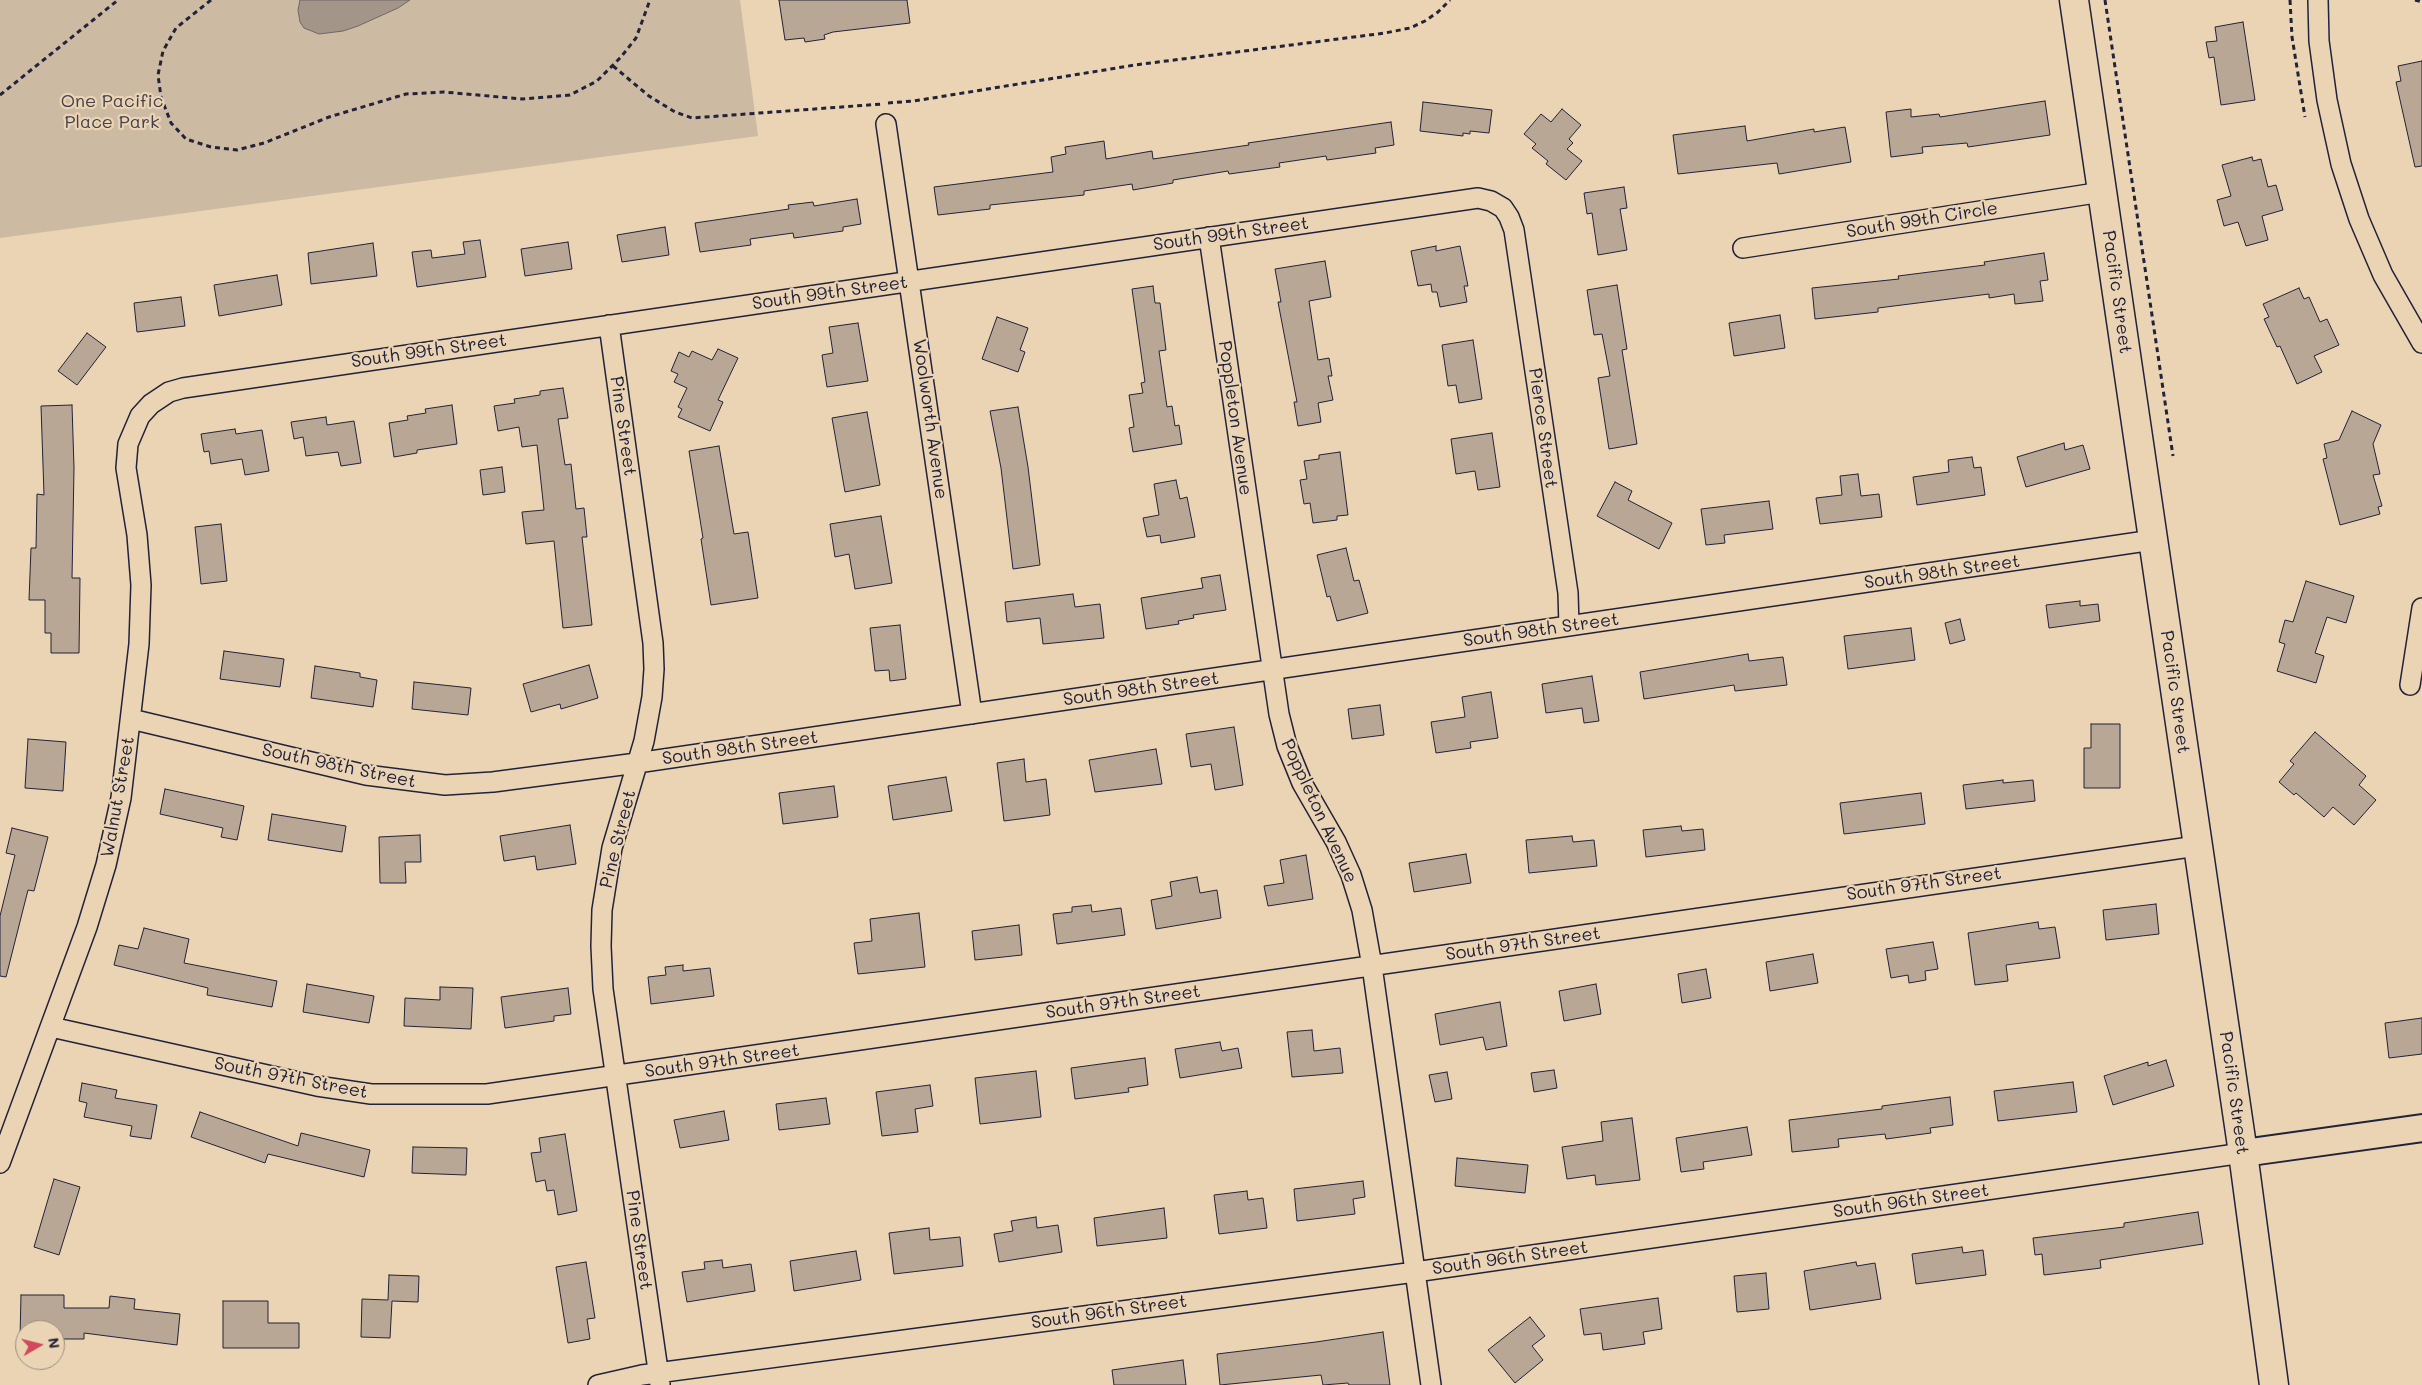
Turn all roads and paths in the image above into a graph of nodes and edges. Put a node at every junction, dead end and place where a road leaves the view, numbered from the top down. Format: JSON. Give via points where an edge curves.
{"nodes":[{"id":1,"x":118,"y":0,"type":"edge"},
{"id":2,"x":211,"y":0,"type":"edge"},
{"id":3,"x":650,"y":0,"type":"edge"},
{"id":4,"x":1450,"y":0,"type":"edge"},
{"id":5,"x":2074,"y":0,"type":"edge"},
{"id":6,"x":2105,"y":0,"type":"edge"},
{"id":7,"x":2290,"y":0,"type":"edge"},
{"id":8,"x":2318,"y":0,"type":"edge"},
{"id":9,"x":2415,"y":0,"type":"edge"},
{"id":10,"x":2422,"y":2,"type":"edge"},
{"id":11,"x":613,"y":66,"type":"junction"},
{"id":12,"x":0,"y":95,"type":"edge"},
{"id":13,"x":882,"y":104,"type":"junction"},
{"id":14,"x":2305,"y":116,"type":"dead end"},
{"id":15,"x":886,"y":124,"type":"joint"},
{"id":16,"x":2102,"y":192,"type":"junction"},
{"id":17,"x":1514,"y":230,"type":"joint"},
{"id":18,"x":1209,"y":238,"type":"junction"},
{"id":19,"x":1743,"y":248,"type":"dead end"},
{"id":20,"x":910,"y":281,"type":"junction"},
{"id":21,"x":609,"y":325,"type":"junction"},
{"id":22,"x":2422,"y":343,"type":"edge"},
{"id":23,"x":140,"y":416,"type":"joint"},
{"id":24,"x":2173,"y":456,"type":"dead end"},
{"id":25,"x":2153,"y":540,"type":"junction"},
{"id":26,"x":2422,"y":608,"type":"edge"},
{"id":27,"x":1569,"y":626,"type":"junction"},
{"id":28,"x":1272,"y":670,"type":"junction"},
{"id":29,"x":2410,"y":685,"type":"dead end"},
{"id":30,"x":972,"y":714,"type":"junction"},
{"id":31,"x":131,"y":719,"type":"junction"},
{"id":32,"x":637,"y":763,"type":"junction"},
{"id":33,"x":2197,"y":846,"type":"junction"},
{"id":34,"x":1372,"y":966,"type":"junction"},
{"id":35,"x":51,"y":1028,"type":"junction"},
{"id":36,"x":615,"y":1076,"type":"junction"},
{"id":37,"x":2422,"y":1128,"type":"edge"},
{"id":38,"x":2243,"y":1153,"type":"junction"},
{"id":39,"x":0,"y":1163,"type":"edge"},
{"id":40,"x":1414,"y":1272,"type":"junction"},
{"id":41,"x":659,"y":1379,"type":"edge"},
{"id":42,"x":598,"y":1385,"type":"edge"},
{"id":43,"x":1431,"y":1385,"type":"edge"},
{"id":44,"x":2274,"y":1385,"type":"edge"}],
"edges":[{"from":1,"to":12,"type":"path"},
{"from":2,"to":11,"type":"path","via":[[176,28],[163,51],[158,75],[161,97],[171,123],[186,139],[211,147],[237,150],[264,143],[329,116],[406,94],[444,92],[522,99],[556,98],[597,82]]},
{"from":3,"to":11,"type":"path","via":[[636,38]]},
{"from":4,"to":13,"type":"path","via":[[1425,21],[1385,33],[1135,65]]},
{"from":5,"to":16,"type":"main road","name":"Pacific Street"},
{"from":6,"to":24,"type":"path"},
{"from":7,"to":14,"type":"path","via":[[2292,37]]},
{"from":8,"to":22,"type":"street","via":[[2319,41],[2327,100],[2341,164],[2383,276]]},
{"from":9,"to":10,"type":"path"},
{"from":11,"to":13,"type":"path","via":[[649,96],[692,118]]},
{"from":13,"to":15,"type":"path"},
{"from":15,"to":20,"type":"street","name":"Woolworth Avenue"},
{"from":16,"to":19,"type":"street","name":"South 99th Circle"},
{"from":16,"to":25,"type":"main road","name":"Pacific Street"},
{"from":17,"to":18,"type":"street","name":"South 99th Street","via":[[1503,208],[1478,198]]},
{"from":17,"to":27,"type":"street","name":"Pierce Street","via":[[1568,594]]},
{"from":18,"to":20,"type":"street","name":"South 99th Street"},
{"from":18,"to":28,"type":"street","name":"Poppleton Avenue"},
{"from":20,"to":21,"type":"street","name":"South 99th Street"},
{"from":20,"to":30,"type":"street","name":"Woolworth Avenue"},
{"from":21,"to":23,"type":"street","name":"South 99th Street","via":[[183,388],[169,392]]},
{"from":21,"to":32,"type":"street","name":"Pine Street","via":[[654,643],[652,697]]},
{"from":23,"to":31,"type":"street","name":"Walnut Street","via":[[128,444],[126,468],[141,584]]},
{"from":25,"to":27,"type":"street","name":"South 98th Street"},
{"from":25,"to":33,"type":"main road","name":"Pacific Street"},
{"from":26,"to":29,"type":"street"},
{"from":27,"to":28,"type":"street","name":"South 98th Street"},
{"from":28,"to":30,"type":"street","name":"South 98th Street"},
{"from":28,"to":34,"type":"street","name":"Poppleton Avenue","via":[[1287,746],[1302,783],[1351,875],[1362,910]]},
{"from":30,"to":32,"type":"street","name":"South 98th Street"},
{"from":31,"to":32,"type":"street","name":"South 98th Street","via":[[366,775],[422,784],[493,782]]},
{"from":31,"to":35,"type":"street","name":"Walnut Street","via":[[121,798],[106,865]]},
{"from":32,"to":36,"type":"street","name":"Pine Street","via":[[612,848],[602,910],[603,989]]},
{"from":33,"to":34,"type":"street","name":"South 97th Street"},
{"from":33,"to":38,"type":"main road","name":"Pacific Street"},
{"from":34,"to":36,"type":"street","name":"South 97th Street"},
{"from":34,"to":40,"type":"street","name":"Poppleton Avenue"},
{"from":35,"to":36,"type":"street","name":"South 97th Street","via":[[317,1086],[372,1094],[487,1094]]},
{"from":35,"to":39,"type":"street","name":"Walnut Street"},
{"from":36,"to":41,"type":"street","name":"Pine Street"},
{"from":37,"to":38,"type":"street","name":"South 96th Street"},
{"from":38,"to":40,"type":"street","name":"South 96th Street"},
{"from":38,"to":44,"type":"main road","name":"Pacific Street"},
{"from":40,"to":41,"type":"street","name":"South 96th Street"},
{"from":40,"to":43,"type":"street","name":"Poppleton Avenue"},
{"from":41,"to":42,"type":"street","name":"South 96th Street"}]}
